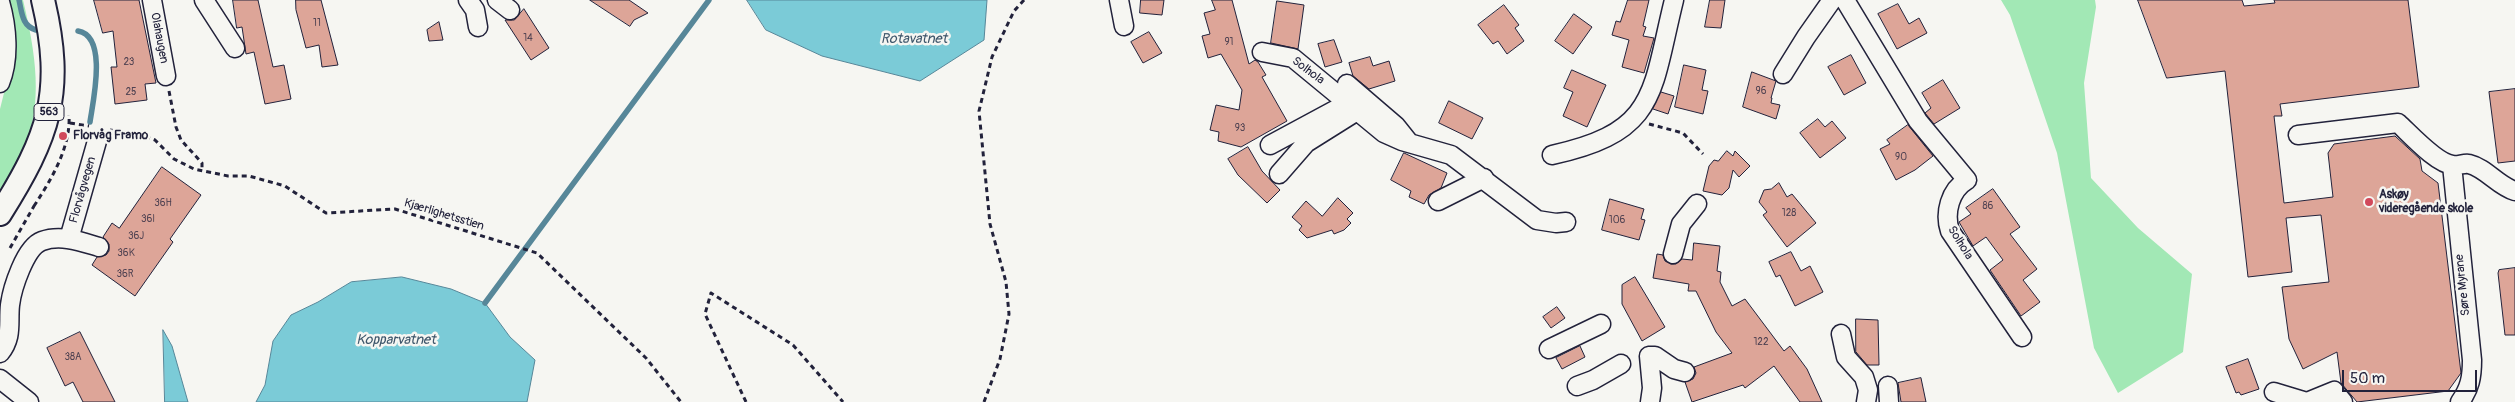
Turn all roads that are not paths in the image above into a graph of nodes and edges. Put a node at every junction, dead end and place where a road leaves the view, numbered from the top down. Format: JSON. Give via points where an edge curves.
{"nodes":[{"id":1,"x":43,"y":0,"type":"edge"},
{"id":2,"x":152,"y":0,"type":"edge"},
{"id":3,"x":204,"y":0,"type":"edge"},
{"id":4,"x":468,"y":0,"type":"edge"},
{"id":5,"x":1119,"y":0,"type":"edge"},
{"id":6,"x":1674,"y":0,"type":"edge"},
{"id":7,"x":1832,"y":0,"type":"edge"},
{"id":8,"x":1845,"y":0,"type":"edge"},
{"id":9,"x":0,"y":2,"type":"edge"},
{"id":10,"x":1124,"y":26,"type":"dead end"},
{"id":11,"x":478,"y":27,"type":"dead end"},
{"id":12,"x":235,"y":48,"type":"dead end"},
{"id":13,"x":1262,"y":52,"type":"dead end"},
{"id":14,"x":1784,"y":74,"type":"dead end"},
{"id":15,"x":166,"y":76,"type":"road end"},
{"id":16,"x":1891,"y":77,"type":"junction"},
{"id":17,"x":0,"y":83,"type":"edge"},
{"id":18,"x":1347,"y":84,"type":"dead end"},
{"id":19,"x":1352,"y":107,"type":"junction"},
{"id":20,"x":1938,"y":127,"type":"dead end"},
{"id":21,"x":98,"y":132,"type":"road end"},
{"id":22,"x":2298,"y":135,"type":"dead end"},
{"id":23,"x":1410,"y":143,"type":"junction"},
{"id":24,"x":1270,"y":145,"type":"dead end"},
{"id":25,"x":1552,"y":155,"type":"dead end"},
{"id":26,"x":2452,"y":165,"type":"junction"},
{"id":27,"x":1279,"y":174,"type":"dead end"},
{"id":28,"x":1484,"y":178,"type":"junction"},
{"id":29,"x":2515,"y":191,"type":"edge"},
{"id":30,"x":1438,"y":202,"type":"dead end"},
{"id":31,"x":1697,"y":204,"type":"dead end"},
{"id":32,"x":0,"y":214,"type":"edge"},
{"id":33,"x":1566,"y":222,"type":"dead end"},
{"id":34,"x":69,"y":238,"type":"junction"},
{"id":35,"x":99,"y":247,"type":"dead end"},
{"id":36,"x":1674,"y":254,"type":"dead end"},
{"id":37,"x":1601,"y":324,"type":"dead end"},
{"id":38,"x":1841,"y":334,"type":"dead end"},
{"id":39,"x":2022,"y":337,"type":"dead end"},
{"id":40,"x":1550,"y":348,"type":"dead end"},
{"id":41,"x":0,"y":353,"type":"edge"},
{"id":42,"x":1621,"y":364,"type":"dead end"},
{"id":43,"x":1685,"y":372,"type":"dead end"},
{"id":44,"x":0,"y":379,"type":"edge"},
{"id":45,"x":1577,"y":386,"type":"dead end"},
{"id":46,"x":2274,"y":392,"type":"dead end"},
{"id":47,"x":29,"y":402,"type":"edge"},
{"id":48,"x":1650,"y":402,"type":"edge"},
{"id":49,"x":1866,"y":402,"type":"edge"},
{"id":50,"x":2307,"y":402,"type":"edge"},
{"id":51,"x":2343,"y":402,"type":"edge"},
{"id":52,"x":2460,"y":402,"type":"edge"}],
"edges":[{"from":1,"to":32,"type":"main road","number":"563","via":[[53,78],[49,112],[32,160]]},
{"from":2,"to":15,"type":"lane","name":"Olahaugen"},
{"from":3,"to":12,"type":"lane"},
{"from":4,"to":11,"type":"lane","via":[[475,10]]},
{"from":5,"to":10,"type":"lane"},
{"from":6,"to":25,"type":"lane","via":[[1651,93],[1634,120],[1598,143]]},
{"from":7,"to":14,"type":"lane"},
{"from":8,"to":16,"type":"lane","name":"Solhola"},
{"from":9,"to":17,"type":"lane","via":[[6,42]]},
{"from":13,"to":19,"type":"lane","name":"Solhola","via":[[1293,58]]},
{"from":16,"to":20,"type":"lane","name":"Solhola"},
{"from":16,"to":39,"type":"lane","name":"Solhola","via":[[1918,121],[1967,180],[1952,193],[1947,222],[1950,231]]},
{"from":18,"to":23,"type":"lane","via":[[1396,126]]},
{"from":19,"to":23,"type":"lane","name":"Solhola","via":[[1384,133]]},
{"from":19,"to":24,"type":"lane"},
{"from":19,"to":27,"type":"lane","via":[[1306,143]]},
{"from":21,"to":34,"type":"lane","name":"Florvågvegen"},
{"from":22,"to":26,"type":"lane","via":[[2398,123],[2427,150]]},
{"from":23,"to":28,"type":"lane","name":"Solhola","via":[[1451,155]]},
{"from":26,"to":29,"type":"lane","via":[[2468,164]]},
{"from":26,"to":52,"type":"lane","name":"Søre Myrane","via":[[2472,360],[2472,379]]},
{"from":28,"to":30,"type":"lane"},
{"from":28,"to":33,"type":"lane","name":"Solhola","via":[[1537,220]]},
{"from":31,"to":36,"type":"lane","via":[[1681,224]]},
{"from":34,"to":35,"type":"lane","name":"Florvågvegen"},
{"from":34,"to":41,"type":"lane","name":"Florvågvegen","via":[[42,241],[21,267],[11,299],[9,337]]},
{"from":37,"to":40,"type":"lane"},
{"from":38,"to":49,"type":"lane","via":[[1846,357],[1864,377],[1868,390]]},
{"from":42,"to":45,"type":"lane"},
{"from":43,"to":48,"type":"lane","via":[[1649,356]]},
{"from":44,"to":47,"type":"lane"},
{"from":46,"to":50,"type":"lane"},
{"from":50,"to":51,"type":"lane","via":[[2334,391]]}]}
